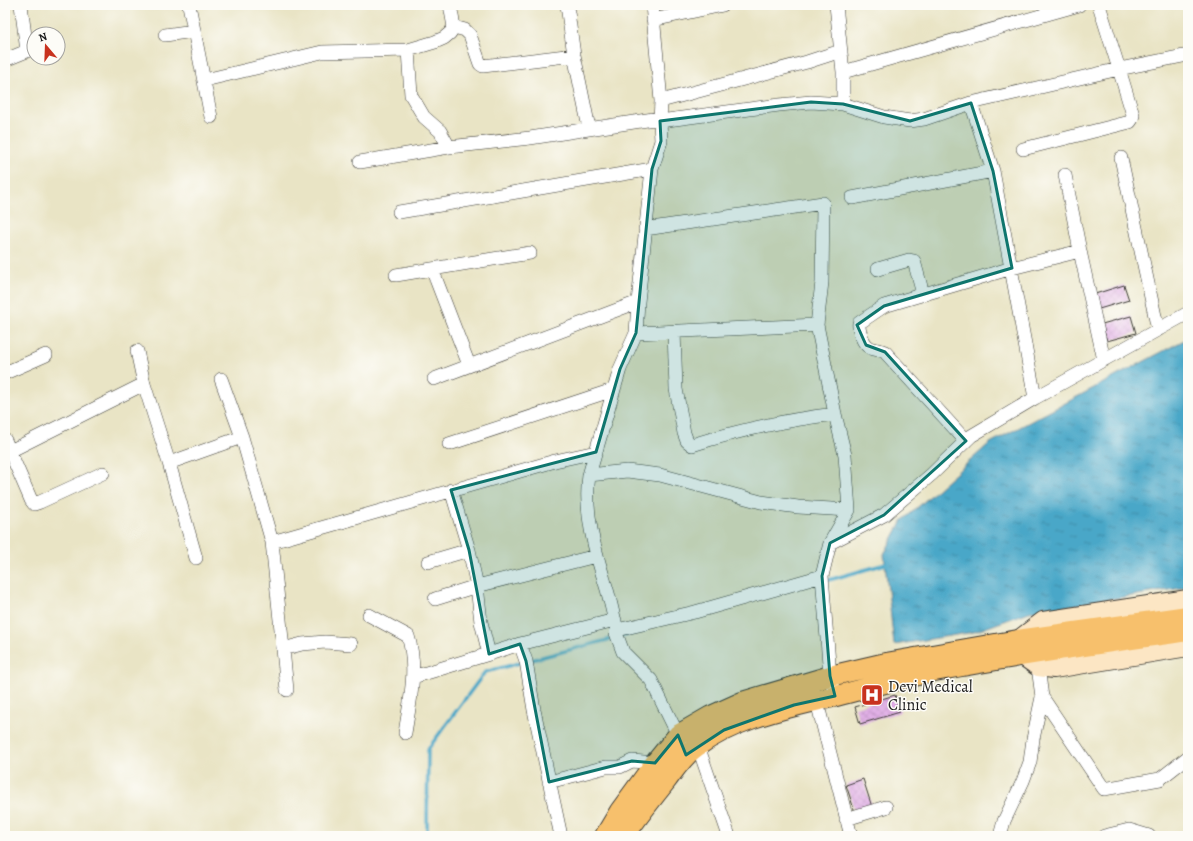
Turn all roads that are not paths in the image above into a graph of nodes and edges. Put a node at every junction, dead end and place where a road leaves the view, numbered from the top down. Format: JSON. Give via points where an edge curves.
{"nodes":[{"id":1,"x":21,"y":5,"type":"edge"},
{"id":2,"x":189,"y":5,"type":"edge"},
{"id":3,"x":450,"y":5,"type":"edge"},
{"id":4,"x":567,"y":5,"type":"edge"},
{"id":5,"x":652,"y":5,"type":"edge"},
{"id":6,"x":723,"y":5,"type":"edge"},
{"id":7,"x":836,"y":5,"type":"edge"},
{"id":8,"x":1079,"y":5,"type":"edge"},
{"id":9,"x":1099,"y":5,"type":"edge"},
{"id":10,"x":654,"y":20,"type":"junction"},
{"id":11,"x":454,"y":27,"type":"junction"},
{"id":12,"x":194,"y":31,"type":"junction"},
{"id":13,"x":165,"y":35,"type":"dead end"},
{"id":14,"x":408,"y":50,"type":"junction"},
{"id":15,"x":840,"y":51,"type":"junction"},
{"id":16,"x":574,"y":55,"type":"junction"},
{"id":17,"x":1188,"y":55,"type":"edge"},
{"id":18,"x":5,"y":60,"type":"edge"},
{"id":19,"x":1119,"y":69,"type":"junction"},
{"id":20,"x":843,"y":72,"type":"junction"},
{"id":21,"x":205,"y":80,"type":"junction"},
{"id":22,"x":661,"y":101,"type":"junction"},
{"id":23,"x":971,"y":103,"type":"junction"},
{"id":24,"x":842,"y":104,"type":"junction"},
{"id":25,"x":211,"y":117,"type":"dead end"},
{"id":26,"x":660,"y":120,"type":"junction"},
{"id":27,"x":589,"y":128,"type":"junction"},
{"id":28,"x":449,"y":147,"type":"junction"},
{"id":29,"x":1023,"y":149,"type":"dead end"},
{"id":30,"x":1121,"y":158,"type":"dead end"},
{"id":31,"x":360,"y":162,"type":"dead end"},
{"id":32,"x":652,"y":169,"type":"junction"},
{"id":33,"x":993,"y":171,"type":"junction"},
{"id":34,"x":1065,"y":175,"type":"dead end"},
{"id":35,"x":852,"y":198,"type":"dead end"},
{"id":36,"x":398,"y":212,"type":"dead end"},
{"id":37,"x":645,"y":229,"type":"junction"},
{"id":38,"x":1080,"y":251,"type":"junction"},
{"id":39,"x":530,"y":253,"type":"dead end"},
{"id":40,"x":1012,"y":268,"type":"junction"},
{"id":41,"x":432,"y":269,"type":"junction"},
{"id":42,"x":878,"y":269,"type":"dead end"},
{"id":43,"x":396,"y":275,"type":"dead end"},
{"id":44,"x":923,"y":294,"type":"junction"},
{"id":45,"x":638,"y":302,"type":"junction"},
{"id":46,"x":1188,"y":313,"type":"edge"},
{"id":47,"x":817,"y":325,"type":"junction"},
{"id":48,"x":1158,"y":330,"type":"junction"},
{"id":49,"x":674,"y":331,"type":"junction"},
{"id":50,"x":636,"y":333,"type":"junction"},
{"id":51,"x":137,"y":351,"type":"dead end"},
{"id":52,"x":46,"y":355,"type":"dead end"},
{"id":53,"x":1104,"y":360,"type":"junction"},
{"id":54,"x":469,"y":366,"type":"junction"},
{"id":55,"x":5,"y":373,"type":"edge"},
{"id":56,"x":221,"y":379,"type":"dead end"},
{"id":57,"x":434,"y":379,"type":"dead end"},
{"id":58,"x":144,"y":384,"type":"junction"},
{"id":59,"x":613,"y":390,"type":"junction"},
{"id":60,"x":1035,"y":398,"type":"junction"},
{"id":61,"x":834,"y":414,"type":"junction"},
{"id":62,"x":242,"y":437,"type":"junction"},
{"id":63,"x":966,"y":441,"type":"junction"},
{"id":64,"x":449,"y":444,"type":"dead end"},
{"id":65,"x":7,"y":446,"type":"edge"},
{"id":66,"x":596,"y":452,"type":"junction"},
{"id":67,"x":169,"y":463,"type":"junction"},
{"id":68,"x":103,"y":473,"type":"dead end"},
{"id":69,"x":589,"y":475,"type":"junction"},
{"id":70,"x":451,"y":490,"type":"junction"},
{"id":71,"x":849,"y":510,"type":"junction"},
{"id":72,"x":272,"y":542,"type":"junction"},
{"id":73,"x":830,"y":543,"type":"junction"},
{"id":74,"x":470,"y":550,"type":"junction"},
{"id":75,"x":596,"y":556,"type":"junction"},
{"id":76,"x":196,"y":558,"type":"dead end"},
{"id":77,"x":428,"y":562,"type":"dead end"},
{"id":78,"x":822,"y":576,"type":"junction"},
{"id":79,"x":477,"y":586,"type":"junction"},
{"id":80,"x":435,"y":599,"type":"dead end"},
{"id":81,"x":1188,"y":599,"type":"edge"},
{"id":82,"x":369,"y":615,"type":"dead end"},
{"id":83,"x":1188,"y":616,"type":"edge"},
{"id":84,"x":616,"y":625,"type":"junction"},
{"id":85,"x":1188,"y":631,"type":"edge"},
{"id":86,"x":351,"y":644,"type":"dead end"},
{"id":87,"x":520,"y":644,"type":"junction"},
{"id":88,"x":1188,"y":647,"type":"edge"},
{"id":89,"x":1020,"y":648,"type":"junction"},
{"id":90,"x":283,"y":649,"type":"junction"},
{"id":91,"x":1039,"y":652,"type":"junction"},
{"id":92,"x":489,"y":654,"type":"junction"},
{"id":93,"x":413,"y":677,"type":"junction"},
{"id":94,"x":823,"y":688,"type":"junction"},
{"id":95,"x":287,"y":690,"type":"dead end"},
{"id":96,"x":1042,"y":697,"type":"junction"},
{"id":97,"x":405,"y":733,"type":"dead end"},
{"id":98,"x":678,"y":735,"type":"junction"},
{"id":99,"x":692,"y":750,"type":"junction"},
{"id":100,"x":1188,"y":757,"type":"edge"},
{"id":101,"x":655,"y":763,"type":"junction"},
{"id":102,"x":549,"y":782,"type":"junction"},
{"id":103,"x":886,"y":807,"type":"dead end"},
{"id":104,"x":846,"y":819,"type":"junction"},
{"id":105,"x":560,"y":836,"type":"edge"},
{"id":106,"x":605,"y":836,"type":"edge"},
{"id":107,"x":624,"y":836,"type":"edge"},
{"id":108,"x":729,"y":836,"type":"edge"},
{"id":109,"x":851,"y":836,"type":"edge"},
{"id":110,"x":1000,"y":836,"type":"edge"},
{"id":111,"x":1104,"y":836,"type":"edge"},
{"id":112,"x":1149,"y":836,"type":"edge"}],
"edges":[{"from":1,"to":18,"type":"street","via":[[27,51]]},
{"from":2,"to":12,"type":"street"},
{"from":3,"to":11,"type":"street"},
{"from":4,"to":16,"type":"street"},
{"from":5,"to":10,"type":"street"},
{"from":6,"to":10,"type":"street"},
{"from":7,"to":15,"type":"street"},
{"from":8,"to":20,"type":"street"},
{"from":9,"to":19,"type":"street"},
{"from":10,"to":22,"type":"street"},
{"from":11,"to":14,"type":"street","via":[[444,38]]},
{"from":11,"to":16,"type":"street","via":[[465,30],[470,35],[483,66]]},
{"from":12,"to":13,"type":"street"},
{"from":12,"to":21,"type":"street"},
{"from":14,"to":21,"type":"street","via":[[322,52]]},
{"from":14,"to":28,"type":"street","via":[[411,95],[424,117],[440,131]]},
{"from":15,"to":20,"type":"street"},
{"from":15,"to":22,"type":"street"},
{"from":16,"to":27,"type":"street"},
{"from":17,"to":19,"type":"street"},
{"from":19,"to":23,"type":"street"},
{"from":19,"to":29,"type":"street","via":[[1133,115],[1130,122]]},
{"from":20,"to":24,"type":"street"},
{"from":21,"to":25,"type":"street"},
{"from":22,"to":26,"type":"street"},
{"from":23,"to":24,"type":"street","via":[[924,119],[910,121],[884,117]]},
{"from":23,"to":33,"type":"street"},
{"from":24,"to":26,"type":"street","via":[[803,102]]},
{"from":26,"to":27,"type":"street"},
{"from":26,"to":32,"type":"street","via":[[661,141]]},
{"from":27,"to":28,"type":"street"},
{"from":28,"to":31,"type":"street"},
{"from":30,"to":48,"type":"street"},
{"from":32,"to":36,"type":"street"},
{"from":32,"to":37,"type":"street"},
{"from":33,"to":35,"type":"street"},
{"from":33,"to":40,"type":"street"},
{"from":34,"to":38,"type":"street"},
{"from":37,"to":45,"type":"street"},
{"from":37,"to":47,"type":"street","via":[[823,203],[822,282]]},
{"from":38,"to":40,"type":"street"},
{"from":38,"to":53,"type":"street"},
{"from":39,"to":41,"type":"street"},
{"from":40,"to":44,"type":"street"},
{"from":40,"to":60,"type":"street"},
{"from":41,"to":43,"type":"street"},
{"from":41,"to":54,"type":"street"},
{"from":42,"to":44,"type":"street","via":[[909,260],[914,261]]},
{"from":44,"to":63,"type":"street","via":[[884,306],[859,323],[858,328],[866,345],[884,352]]},
{"from":45,"to":50,"type":"street"},
{"from":45,"to":54,"type":"street"},
{"from":46,"to":48,"type":"street"},
{"from":47,"to":49,"type":"street"},
{"from":47,"to":61,"type":"street"},
{"from":48,"to":53,"type":"street"},
{"from":49,"to":50,"type":"street"},
{"from":49,"to":61,"type":"street","via":[[676,389],[684,433],[692,445],[730,433]]},
{"from":50,"to":59,"type":"street"},
{"from":51,"to":58,"type":"street"},
{"from":52,"to":55,"type":"street"},
{"from":53,"to":60,"type":"street"},
{"from":54,"to":57,"type":"street"},
{"from":56,"to":62,"type":"street"},
{"from":58,"to":65,"type":"street"},
{"from":58,"to":67,"type":"street"},
{"from":59,"to":64,"type":"street"},
{"from":59,"to":66,"type":"street"},
{"from":60,"to":63,"type":"street"},
{"from":61,"to":71,"type":"street","via":[[845,455]]},
{"from":62,"to":67,"type":"street"},
{"from":62,"to":72,"type":"street"},
{"from":63,"to":73,"type":"street","via":[[884,515]]},
{"from":65,"to":68,"type":"street","via":[[34,504]]},
{"from":66,"to":69,"type":"street"},
{"from":66,"to":70,"type":"street"},
{"from":67,"to":76,"type":"street"},
{"from":69,"to":71,"type":"street","via":[[627,471],[660,475],[761,502]]},
{"from":69,"to":75,"type":"street","via":[[588,514]]},
{"from":70,"to":72,"type":"street"},
{"from":70,"to":74,"type":"street"},
{"from":71,"to":73,"type":"street"},
{"from":72,"to":90,"type":"street"},
{"from":73,"to":78,"type":"street"},
{"from":74,"to":77,"type":"street"},
{"from":74,"to":79,"type":"street"},
{"from":75,"to":79,"type":"street"},
{"from":75,"to":84,"type":"street"},
{"from":78,"to":84,"type":"street","via":[[695,612]]},
{"from":78,"to":94,"type":"street"},
{"from":79,"to":80,"type":"street"},
{"from":79,"to":92,"type":"street","via":[[481,622]]},
{"from":81,"to":89,"type":"street","via":[[1043,621]]},
{"from":82,"to":93,"type":"street","via":[[408,636]]},
{"from":83,"to":91,"type":"main road"},
{"from":84,"to":87,"type":"street"},
{"from":84,"to":98,"type":"street","via":[[616,633],[623,652],[651,680]]},
{"from":85,"to":91,"type":"main road"},
{"from":86,"to":90,"type":"street","via":[[325,642]]},
{"from":87,"to":92,"type":"street"},
{"from":87,"to":102,"type":"street","via":[[526,661]]},
{"from":88,"to":91,"type":"street","via":[[1054,669]]},
{"from":89,"to":91,"type":"main road"},
{"from":89,"to":94,"type":"main road","via":[[886,663]]},
{"from":90,"to":95,"type":"street"},
{"from":91,"to":96,"type":"street"},
{"from":92,"to":93,"type":"street"},
{"from":93,"to":97,"type":"street"},
{"from":94,"to":98,"type":"main road","via":[[742,702]]},
{"from":94,"to":99,"type":"main road","via":[[794,705],[724,730]]},
{"from":94,"to":104,"type":"street"},
{"from":96,"to":100,"type":"street","via":[[1104,789],[1160,779]]},
{"from":96,"to":110,"type":"street","via":[[1030,762]]},
{"from":98,"to":99,"type":"street"},
{"from":98,"to":101,"type":"main road"},
{"from":99,"to":107,"type":"main road"},
{"from":99,"to":108,"type":"street"},
{"from":101,"to":102,"type":"street","via":[[632,762],[620,767],[606,767]]},
{"from":101,"to":106,"type":"main road"},
{"from":102,"to":105,"type":"street"},
{"from":103,"to":104,"type":"street"},
{"from":104,"to":109,"type":"street"},
{"from":111,"to":112,"type":"street","via":[[1129,830]]}]}
